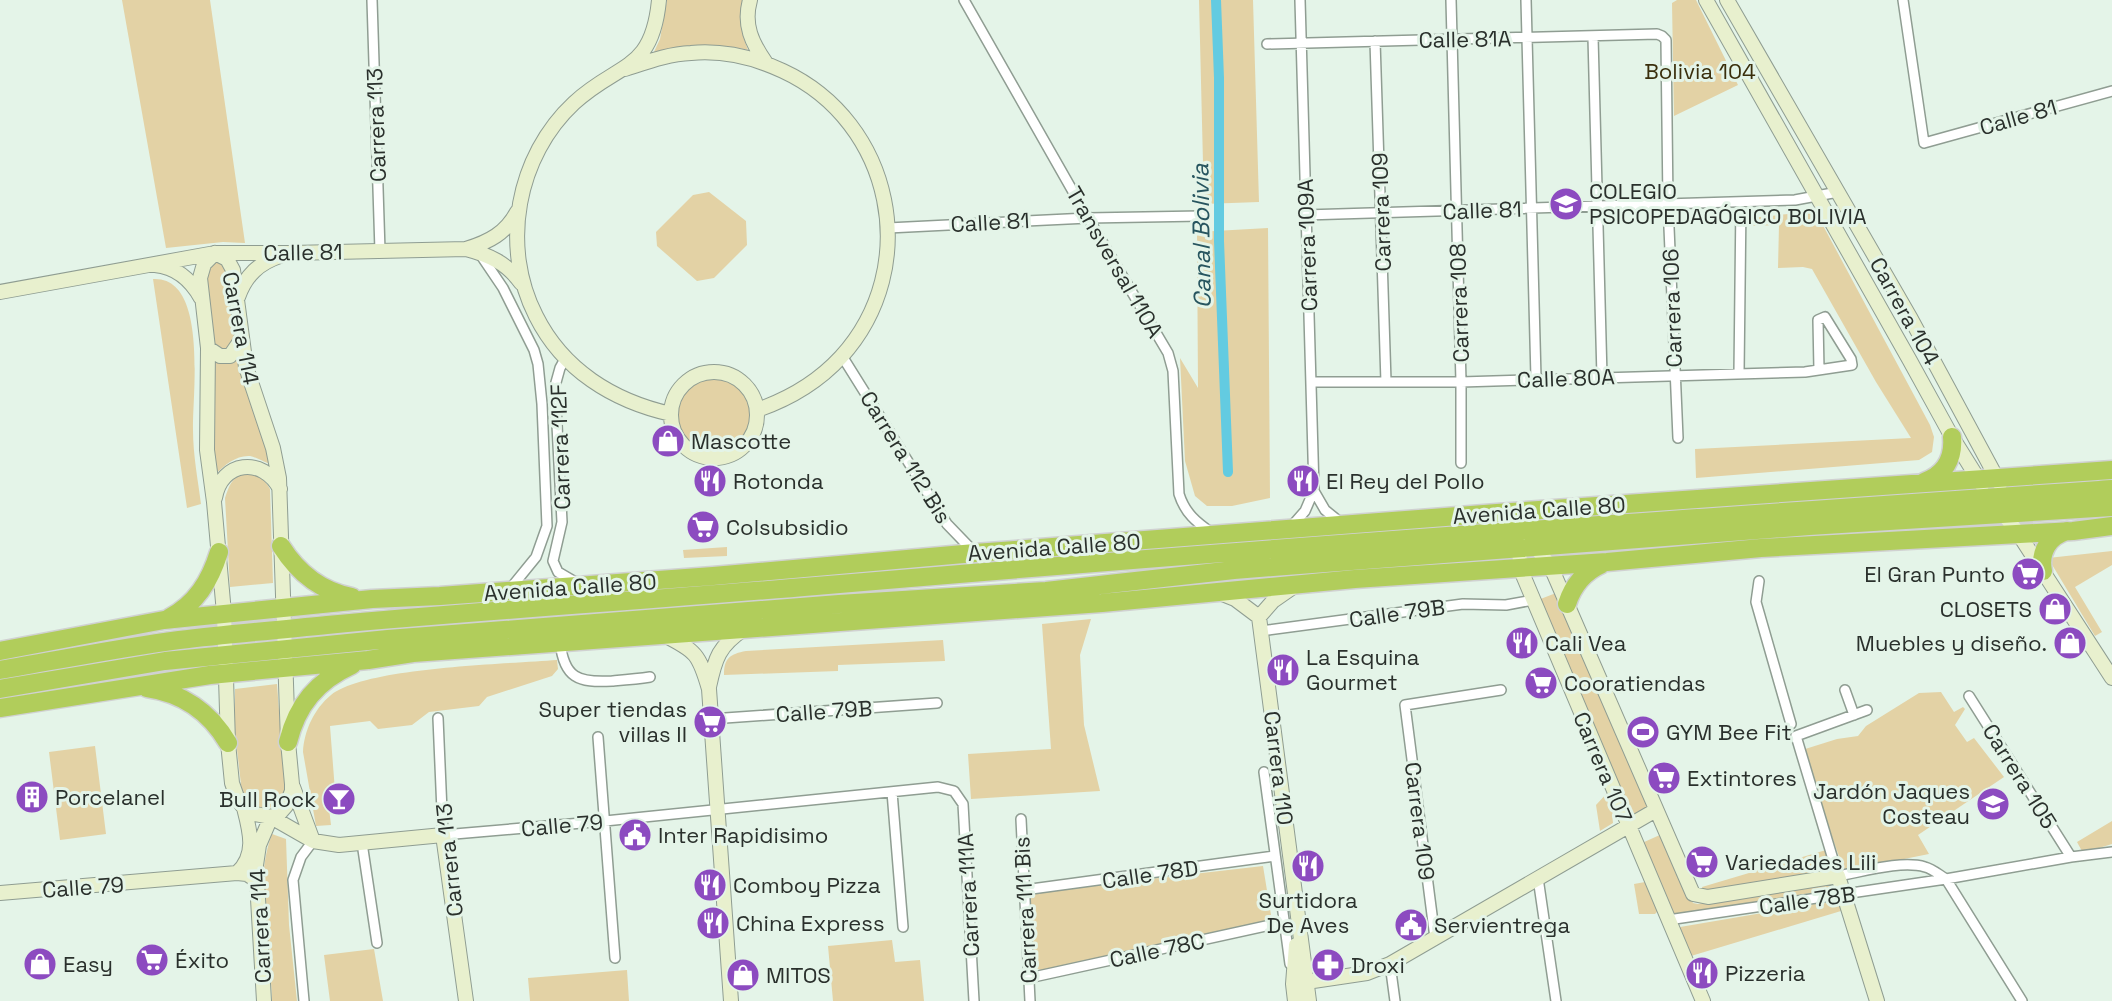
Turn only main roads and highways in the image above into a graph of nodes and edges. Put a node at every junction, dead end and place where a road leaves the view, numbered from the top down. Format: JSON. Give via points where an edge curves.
{"nodes":[{"id":1,"x":1952,"y":437,"type":"road end"},
{"id":2,"x":2112,"y":470,"type":"edge"},
{"id":3,"x":1920,"y":483,"type":"junction"},
{"id":4,"x":2112,"y":489,"type":"edge"},
{"id":5,"x":2112,"y":507,"type":"edge"},
{"id":6,"x":2112,"y":526,"type":"edge"},
{"id":7,"x":1790,"y":527,"type":"junction"},
{"id":8,"x":2073,"y":531,"type":"junction"},
{"id":9,"x":281,"y":546,"type":"road end"},
{"id":10,"x":1761,"y":548,"type":"junction"},
{"id":11,"x":219,"y":552,"type":"road end"},
{"id":12,"x":1607,"y":562,"type":"junction"},
{"id":13,"x":1324,"y":564,"type":"junction"},
{"id":14,"x":2043,"y":571,"type":"road end"},
{"id":15,"x":1355,"y":579,"type":"junction"},
{"id":16,"x":372,"y":599,"type":"junction"},
{"id":17,"x":1567,"y":604,"type":"road end"},
{"id":18,"x":164,"y":621,"type":"junction"},
{"id":19,"x":0,"y":651,"type":"edge"},
{"id":20,"x":285,"y":658,"type":"junction"},
{"id":21,"x":368,"y":660,"type":"junction"},
{"id":22,"x":226,"y":664,"type":"junction"},
{"id":23,"x":0,"y":670,"type":"edge"},
{"id":24,"x":124,"y":687,"type":"junction"},
{"id":25,"x":0,"y":689,"type":"edge"},
{"id":26,"x":0,"y":708,"type":"edge"},
{"id":27,"x":288,"y":742,"type":"road end"},
{"id":28,"x":228,"y":743,"type":"road end"}],
"edges":[{"from":1,"to":3,"type":"highway","via":[[1952,454],[1947,464],[1940,473]]},
{"from":2,"to":3,"type":"highway","name":"Avenida Calle 80"},
{"from":3,"to":16,"type":"highway","name":"Avenida Calle 80"},
{"from":4,"to":23,"type":"highway","name":"Avenida Calle 80","via":[[1520,530],[516,609],[174,640]]},
{"from":5,"to":7,"type":"highway","name":"Avenida Calle 80"},
{"from":6,"to":8,"type":"highway","name":"Avenida Calle 80"},
{"from":7,"to":10,"type":"highway"},
{"from":7,"to":13,"type":"highway","name":"Avenida Calle 80"},
{"from":8,"to":10,"type":"highway","name":"Avenida Calle 80"},
{"from":8,"to":14,"type":"highway","via":[[2058,535],[2046,545]]},
{"from":9,"to":16,"type":"highway","via":[[314,583],[342,596]]},
{"from":10,"to":12,"type":"highway","name":"Avenida Calle 80"},
{"from":11,"to":18,"type":"highway","via":[[201,592]]},
{"from":12,"to":15,"type":"highway","name":"Avenida Calle 80"},
{"from":12,"to":17,"type":"highway","via":[[1579,580]]},
{"from":13,"to":15,"type":"highway"},
{"from":13,"to":20,"type":"highway","name":"Avenida Calle 80","via":[[1046,591],[510,628]]},
{"from":15,"to":21,"type":"highway","name":"Avenida Calle 80","via":[[1090,604],[412,653]]},
{"from":16,"to":18,"type":"highway","name":"Avenida Calle 80"},
{"from":18,"to":19,"type":"highway","name":"Avenida Calle 80"},
{"from":20,"to":21,"type":"highway","name":"Avenida Calle 80"},
{"from":20,"to":22,"type":"highway","name":"Avenida Calle 80"},
{"from":21,"to":27,"type":"highway","via":[[335,673],[311,693],[296,716]]},
{"from":22,"to":24,"type":"highway","name":"Avenida Calle 80"},
{"from":22,"to":25,"type":"highway","name":"Avenida Calle 80","via":[[165,662]]},
{"from":24,"to":26,"type":"highway","name":"Avenida Calle 80"},
{"from":24,"to":28,"type":"highway","via":[[158,689],[189,702],[207,716]]}]}
